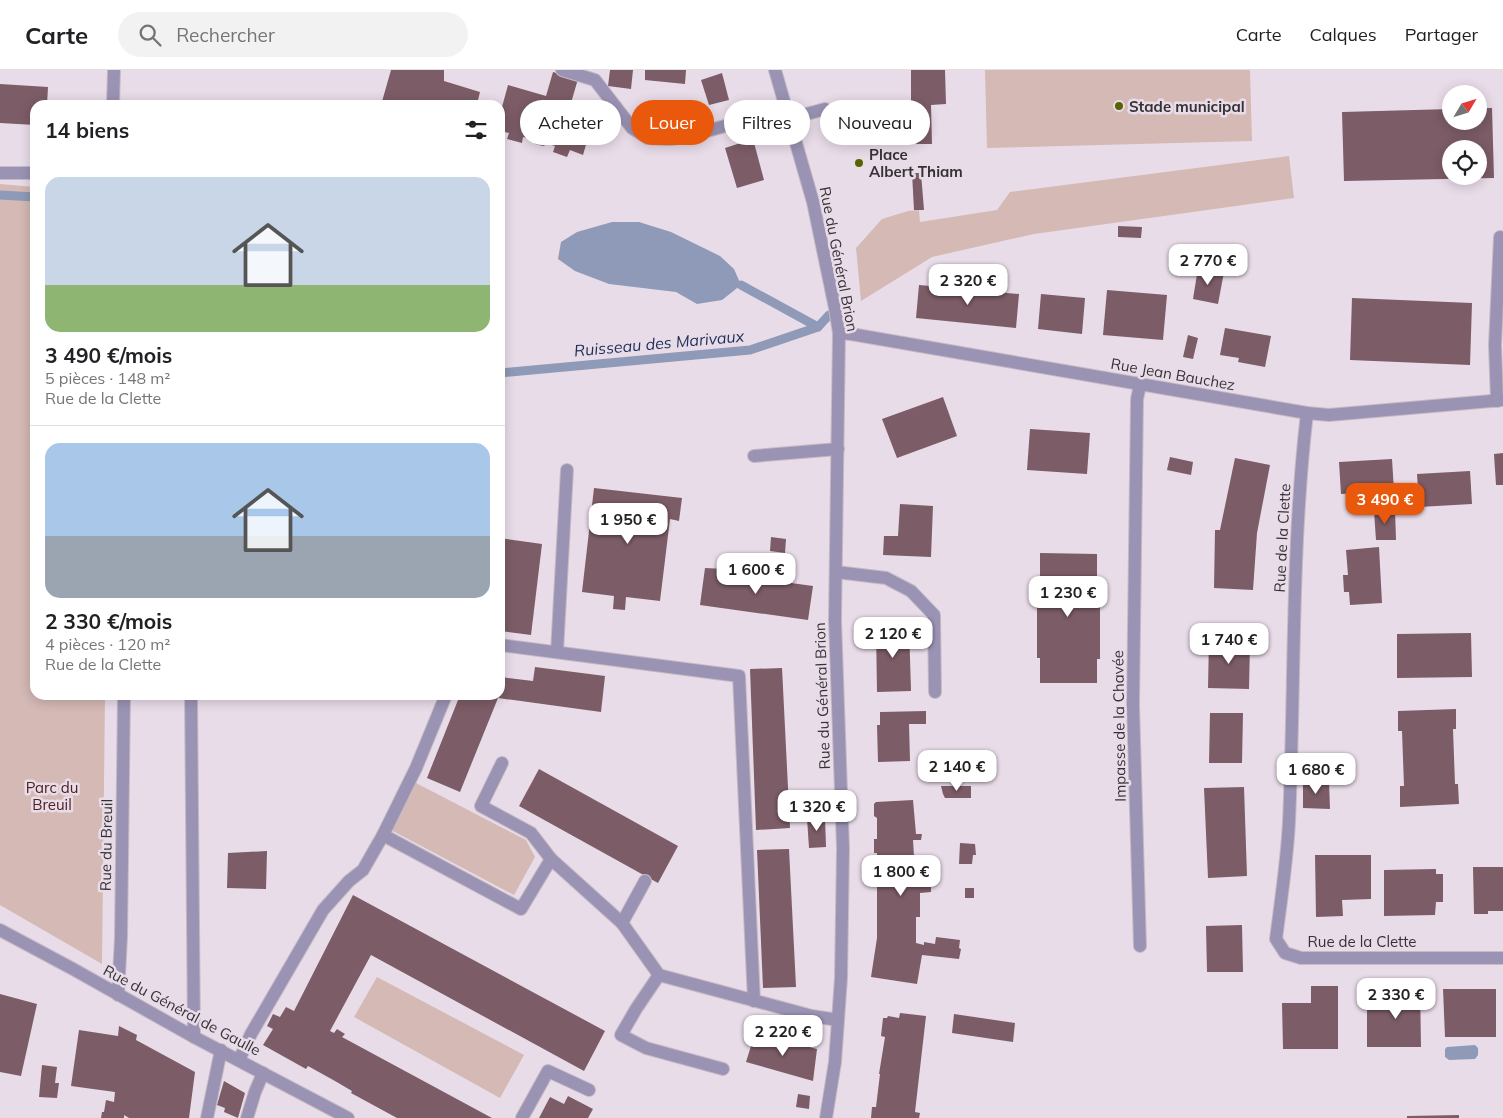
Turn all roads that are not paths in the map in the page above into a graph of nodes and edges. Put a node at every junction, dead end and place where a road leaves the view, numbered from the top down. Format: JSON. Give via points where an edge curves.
{"nodes":[{"id":1,"x":114,"y":70,"type":"edge"},
{"id":2,"x":562,"y":70,"type":"edge"},
{"id":3,"x":775,"y":70,"type":"edge"},
{"id":4,"x":595,"y":75,"type":"edge"},
{"id":5,"x":113,"y":100,"type":"edge"},
{"id":6,"x":783,"y":100,"type":"edge"},
{"id":7,"x":724,"y":128,"type":"edge"},
{"id":8,"x":796,"y":145,"type":"edge"},
{"id":9,"x":0,"y":173,"type":"edge"},
{"id":10,"x":30,"y":173,"type":"edge"},
{"id":11,"x":1500,"y":237,"type":"dead end"},
{"id":12,"x":839,"y":334,"type":"junction"},
{"id":13,"x":1140,"y":385,"type":"junction"},
{"id":14,"x":1500,"y":401,"type":"edge"},
{"id":15,"x":1306,"y":413,"type":"junction"},
{"id":16,"x":838,"y":449,"type":"junction"},
{"id":17,"x":754,"y":456,"type":"dead end"},
{"id":18,"x":567,"y":470,"type":"dead end"},
{"id":19,"x":836,"y":572,"type":"junction"},
{"id":20,"x":505,"y":646,"type":"edge"},
{"id":21,"x":557,"y":652,"type":"junction"},
{"id":22,"x":935,"y":692,"type":"dead end"},
{"id":23,"x":124,"y":700,"type":"edge"},
{"id":24,"x":191,"y":700,"type":"edge"},
{"id":25,"x":444,"y":700,"type":"edge"},
{"id":26,"x":502,"y":763,"type":"dead end"},
{"id":27,"x":383,"y":835,"type":"junction"},
{"id":28,"x":551,"y":859,"type":"junction"},
{"id":29,"x":645,"y":881,"type":"dead end"},
{"id":30,"x":622,"y":923,"type":"junction"},
{"id":31,"x":0,"y":930,"type":"edge"},
{"id":32,"x":1140,"y":946,"type":"dead end"},
{"id":33,"x":1503,"y":958,"type":"edge"},
{"id":34,"x":659,"y":975,"type":"junction"},
{"id":35,"x":118,"y":995,"type":"junction"},
{"id":36,"x":754,"y":1001,"type":"junction"},
{"id":37,"x":838,"y":1020,"type":"junction"},
{"id":38,"x":194,"y":1036,"type":"junction"},
{"id":39,"x":221,"y":1050,"type":"junction"},
{"id":40,"x":239,"y":1060,"type":"junction"},
{"id":41,"x":723,"y":1070,"type":"dead end"},
{"id":42,"x":264,"y":1073,"type":"junction"},
{"id":43,"x":589,"y":1090,"type":"dead end"},
{"id":44,"x":207,"y":1118,"type":"edge"},
{"id":45,"x":247,"y":1118,"type":"edge"},
{"id":46,"x":348,"y":1118,"type":"edge"},
{"id":47,"x":522,"y":1118,"type":"edge"},
{"id":48,"x":826,"y":1118,"type":"edge"}],
"edges":[{"from":1,"to":5,"type":"street"},
{"from":2,"to":4,"type":"street"},
{"from":3,"to":6,"type":"street","name":"Rue du Général Brion"},
{"from":4,"to":7,"type":"street","via":[[632,128],[648,138],[670,139]]},
{"from":8,"to":12,"type":"street","name":"Rue du Général Brion","via":[[812,202]]},
{"from":9,"to":10,"type":"street"},
{"from":11,"to":14,"type":"street","via":[[1496,345]]},
{"from":12,"to":13,"type":"street","name":"Rue Jean Bauchez"},
{"from":12,"to":16,"type":"street","name":"Rue du Général Brion"},
{"from":13,"to":15,"type":"street","name":"Rue Jean Bauchez"},
{"from":13,"to":32,"type":"street","name":"Impasse de la Chavée","via":[[1133,705]]},
{"from":14,"to":15,"type":"street","name":"Rue Jean Bauchez","via":[[1330,415]]},
{"from":15,"to":33,"type":"street","name":"Rue de la Clette","via":[[1294,621],[1289,824],[1276,938],[1285,953],[1301,958]]},
{"from":16,"to":17,"type":"street"},
{"from":16,"to":19,"type":"street","name":"Rue du Général Brion"},
{"from":18,"to":21,"type":"street"},
{"from":19,"to":22,"type":"street","via":[[886,578],[911,591],[934,615]]},
{"from":19,"to":37,"type":"street","name":"Rue du Général Brion","via":[[843,848]]},
{"from":20,"to":21,"type":"street"},
{"from":21,"to":36,"type":"street","via":[[740,676]]},
{"from":23,"to":35,"type":"street","name":"Rue du Breuil"},
{"from":24,"to":38,"type":"street"},
{"from":25,"to":27,"type":"street","via":[[416,768]]},
{"from":26,"to":28,"type":"street","via":[[480,806],[531,833]]},
{"from":27,"to":28,"type":"street","via":[[521,909]]},
{"from":27,"to":40,"type":"street","via":[[363,870],[323,910]]},
{"from":28,"to":30,"type":"street"},
{"from":29,"to":30,"type":"street"},
{"from":30,"to":34,"type":"street"},
{"from":31,"to":35,"type":"street","name":"Rue du Général de Gaulle"},
{"from":34,"to":36,"type":"street"},
{"from":34,"to":41,"type":"street","via":[[621,1035],[646,1048]]},
{"from":35,"to":38,"type":"street","name":"Rue du Général de Gaulle"},
{"from":36,"to":37,"type":"street"},
{"from":37,"to":48,"type":"street","name":"Rue du Général Brion"},
{"from":38,"to":39,"type":"street","name":"Rue du Général de Gaulle"},
{"from":39,"to":40,"type":"street","name":"Rue du Général de Gaulle"},
{"from":39,"to":44,"type":"street"},
{"from":40,"to":42,"type":"street","name":"Rue du Général de Gaulle"},
{"from":42,"to":45,"type":"street","via":[[254,1092]]},
{"from":42,"to":46,"type":"street","name":"Rue du Général de Gaulle"},
{"from":43,"to":47,"type":"street","via":[[548,1071]]}]}
